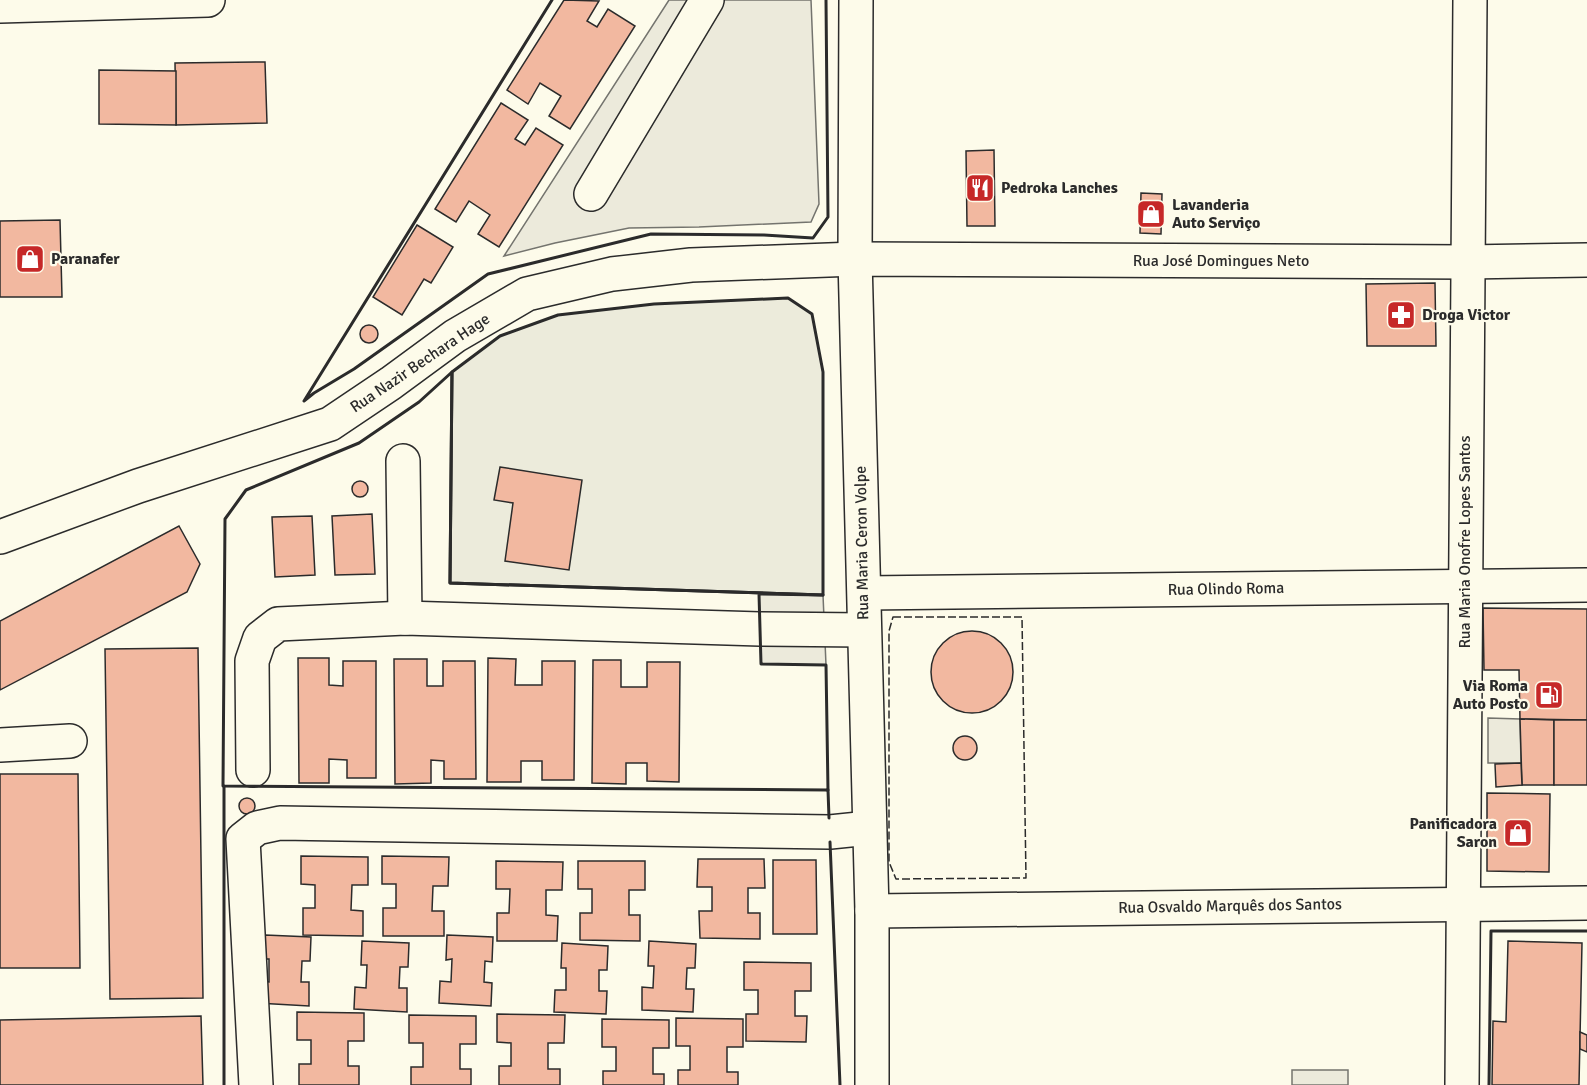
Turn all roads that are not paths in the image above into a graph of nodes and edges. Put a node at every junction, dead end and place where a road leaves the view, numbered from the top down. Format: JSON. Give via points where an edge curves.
{"nodes":[{"id":1,"x":208,"y":0,"type":"edge"},
{"id":2,"x":707,"y":0,"type":"edge"},
{"id":3,"x":856,"y":0,"type":"edge"},
{"id":4,"x":1470,"y":0,"type":"edge"},
{"id":5,"x":0,"y":6,"type":"edge"},
{"id":6,"x":591,"y":194,"type":"dead end"},
{"id":7,"x":855,"y":259,"type":"junction"},
{"id":8,"x":1587,"y":260,"type":"edge"},
{"id":9,"x":1467,"y":262,"type":"junction"},
{"id":10,"x":403,"y":461,"type":"dead end"},
{"id":11,"x":0,"y":537,"type":"edge"},
{"id":12,"x":1587,"y":585,"type":"edge"},
{"id":13,"x":1464,"y":587,"type":"junction"},
{"id":14,"x":865,"y":593,"type":"junction"},
{"id":15,"x":405,"y":618,"type":"junction"},
{"id":16,"x":864,"y":630,"type":"junction"},
{"id":17,"x":70,"y":741,"type":"dead end"},
{"id":18,"x":0,"y":745,"type":"edge"},
{"id":19,"x":253,"y":770,"type":"dead end"},
{"id":20,"x":869,"y":828,"type":"junction"},
{"id":21,"x":1462,"y":903,"type":"junction"},
{"id":22,"x":1587,"y":903,"type":"edge"},
{"id":23,"x":872,"y":911,"type":"junction"},
{"id":24,"x":256,"y":1085,"type":"edge"},
{"id":25,"x":872,"y":1085,"type":"edge"},
{"id":26,"x":1462,"y":1085,"type":"edge"}],
"edges":[{"from":1,"to":5,"type":"street"},
{"from":2,"to":6,"type":"street"},
{"from":3,"to":7,"type":"street","name":"Rua Maria Ceron Volpe"},
{"from":4,"to":9,"type":"street","name":"Rua Maria Onofre Lopes Santos"},
{"from":7,"to":9,"type":"street","name":"Rua José Domingues Neto"},
{"from":7,"to":11,"type":"street","name":"Rua Nazir Bechara Hage","via":[[691,265],[612,274],[527,294],[455,336],[330,423],[138,486]]},
{"from":7,"to":14,"type":"street","name":"Rua Maria Ceron Volpe"},
{"from":8,"to":9,"type":"street","name":"Rua José Domingues Neto"},
{"from":9,"to":13,"type":"street","name":"Rua Maria Onofre Lopes Santos"},
{"from":10,"to":15,"type":"street"},
{"from":12,"to":13,"type":"street","name":"Rua Olindo Roma"},
{"from":13,"to":14,"type":"street","name":"Rua Olindo Roma"},
{"from":13,"to":21,"type":"street","name":"Rua Maria Onofre Lopes Santos"},
{"from":14,"to":16,"type":"street","name":"Rua Maria Ceron Volpe"},
{"from":15,"to":16,"type":"street"},
{"from":15,"to":19,"type":"street","via":[[278,624],[260,638],[252,661]]},
{"from":16,"to":20,"type":"street","name":"Rua Maria Ceron Volpe"},
{"from":17,"to":18,"type":"street"},
{"from":20,"to":23,"type":"street","name":"Rua Maria Ceron Volpe"},
{"from":20,"to":24,"type":"street","via":[[830,832],[280,823],[257,828],[243,839]]},
{"from":21,"to":22,"type":"street","name":"Rua Osvaldo Marquês dos Santos"},
{"from":21,"to":23,"type":"street","name":"Rua Osvaldo Marquês dos Santos"},
{"from":21,"to":26,"type":"street","name":"Rua Maria Onofre Lopes Santos"},
{"from":23,"to":25,"type":"street","name":"Rua Maria Ceron Volpe"}]}
